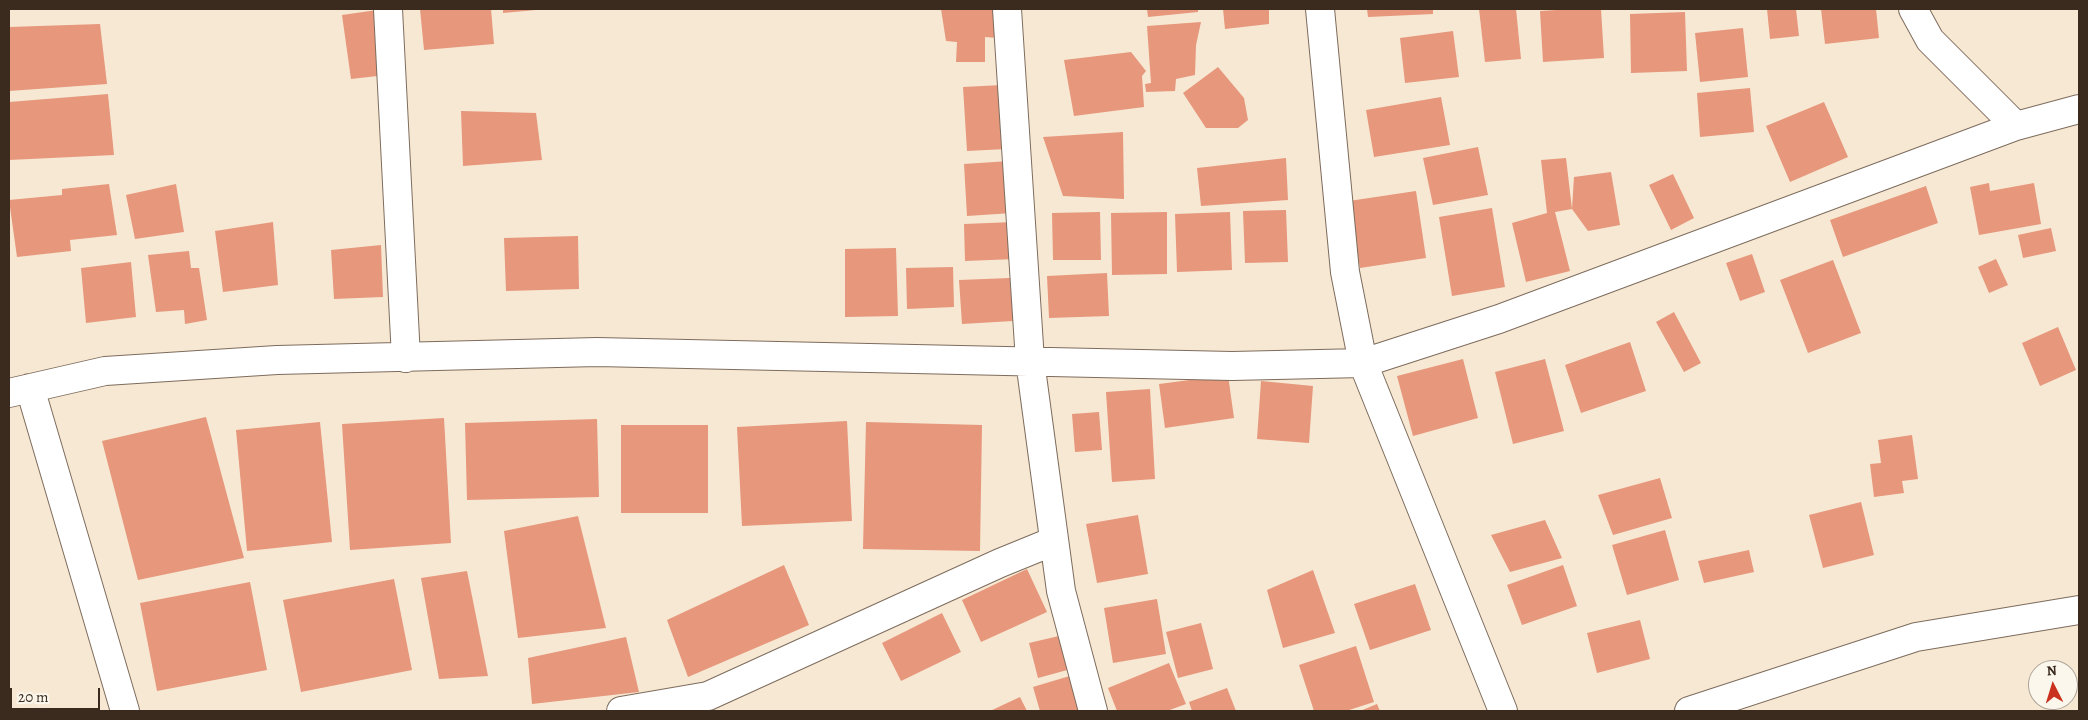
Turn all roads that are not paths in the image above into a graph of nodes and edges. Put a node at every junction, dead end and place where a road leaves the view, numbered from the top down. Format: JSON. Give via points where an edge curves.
{"nodes":[{"id":1,"x":388,"y":9,"type":"edge"},
{"id":2,"x":1007,"y":9,"type":"edge"},
{"id":3,"x":1320,"y":9,"type":"edge"},
{"id":4,"x":1913,"y":9,"type":"edge"},
{"id":5,"x":2079,"y":109,"type":"edge"},
{"id":6,"x":2016,"y":126,"type":"junction"},
{"id":7,"x":406,"y":358,"type":"junction"},
{"id":8,"x":1030,"y":361,"type":"junction"},
{"id":9,"x":1363,"y":363,"type":"junction"},
{"id":10,"x":19,"y":391,"type":"edge"},
{"id":11,"x":1054,"y":541,"type":"junction"},
{"id":12,"x":2079,"y":610,"type":"edge"},
{"id":13,"x":125,"y":711,"type":"edge"},
{"id":14,"x":621,"y":711,"type":"edge"},
{"id":15,"x":1094,"y":711,"type":"edge"},
{"id":16,"x":1503,"y":711,"type":"edge"},
{"id":17,"x":1689,"y":711,"type":"edge"}],
"edges":[{"from":1,"to":7,"type":"street"},
{"from":2,"to":8,"type":"street"},
{"from":3,"to":9,"type":"street","via":[[1345,272]]},
{"from":4,"to":6,"type":"street","via":[[1930,40]]},
{"from":5,"to":6,"type":"street"},
{"from":6,"to":9,"type":"street","via":[[1499,319]]},
{"from":7,"to":8,"type":"street","via":[[597,352]]},
{"from":7,"to":10,"type":"street","via":[[277,360],[105,371]]},
{"from":8,"to":9,"type":"street","via":[[1232,366]]},
{"from":8,"to":11,"type":"street"},
{"from":9,"to":16,"type":"street"},
{"from":10,"to":13,"type":"street"},
{"from":11,"to":14,"type":"street","via":[[708,696]]},
{"from":11,"to":15,"type":"street","via":[[1061,591]]},
{"from":12,"to":17,"type":"street","via":[[1916,637]]}]}
